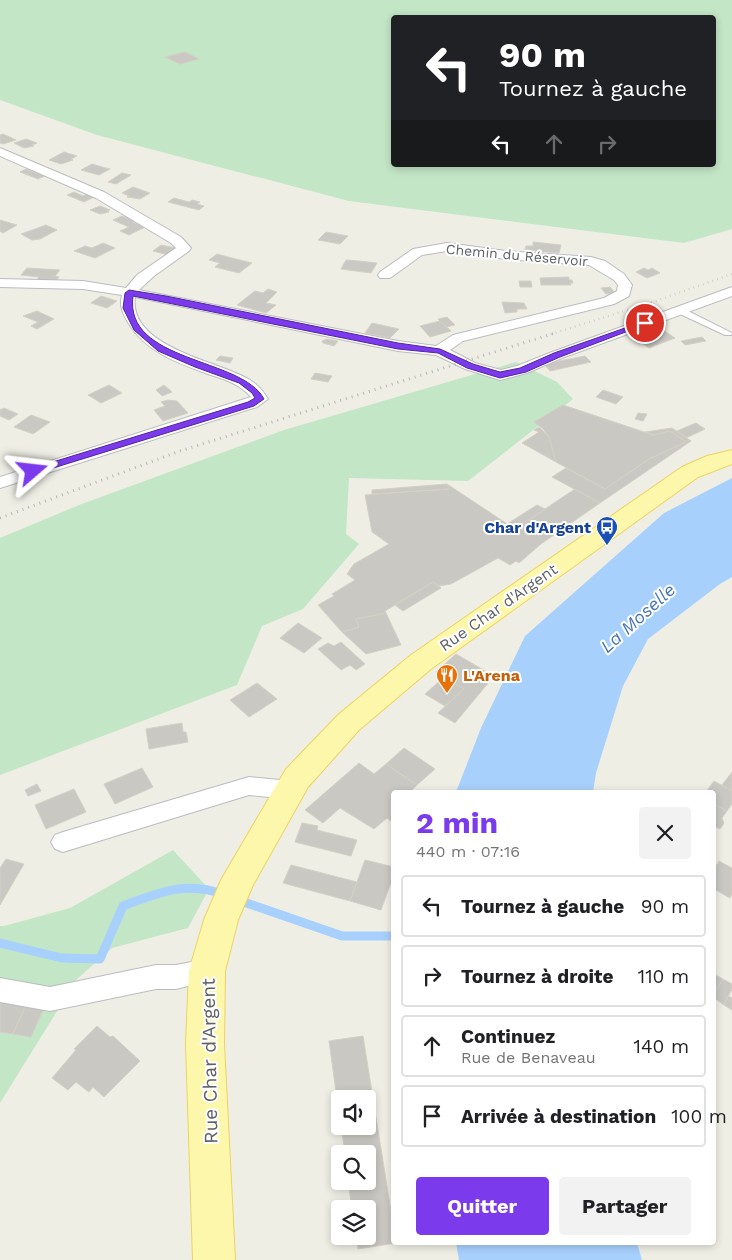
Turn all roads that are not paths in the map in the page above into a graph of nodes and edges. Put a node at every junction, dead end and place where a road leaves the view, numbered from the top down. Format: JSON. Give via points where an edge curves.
{"nodes":[{"id":1,"x":0,"y":152,"type":"edge"},
{"id":2,"x":385,"y":275,"type":"dead end"},
{"id":3,"x":0,"y":283,"type":"edge"},
{"id":4,"x":732,"y":291,"type":"edge"},
{"id":5,"x":129,"y":293,"type":"junction"},
{"id":6,"x":681,"y":311,"type":"junction"},
{"id":7,"x":728,"y":333,"type":"dead end"},
{"id":8,"x":440,"y":351,"type":"junction"},
{"id":9,"x":732,"y":457,"type":"edge"},
{"id":10,"x":0,"y":483,"type":"edge"},
{"id":11,"x":290,"y":790,"type":"junction"},
{"id":12,"x":63,"y":842,"type":"dead end"},
{"id":13,"x":207,"y":971,"type":"junction"},
{"id":14,"x":0,"y":990,"type":"edge"},
{"id":15,"x":214,"y":1260,"type":"edge"}],
"edges":[{"from":1,"to":5,"type":"street","via":[[100,195],[184,248]]},
{"from":2,"to":8,"type":"street","name":"Chemin du Réservoir","via":[[418,252],[446,247],[591,261],[608,269],[625,285],[624,293],[609,301],[458,338]]},
{"from":3,"to":5,"type":"street","via":[[83,286]]},
{"from":4,"to":6,"type":"street"},
{"from":5,"to":8,"type":"street","via":[[398,346]]},
{"from":5,"to":10,"type":"street","via":[[127,308],[138,330],[161,349],[243,381],[256,391],[260,399]]},
{"from":6,"to":7,"type":"lane"},
{"from":6,"to":8,"type":"street","via":[[522,370],[500,375],[470,366]]},
{"from":9,"to":11,"type":"main road","name":"Rue Char d'Argent","via":[[690,472],[420,662],[349,722],[297,778]]},
{"from":11,"to":12,"type":"street","via":[[249,786]]},
{"from":11,"to":13,"type":"main road","name":"Rue Char d'Argent","via":[[238,880],[221,920]]},
{"from":13,"to":14,"type":"street","via":[[156,977],[50,999]]},
{"from":13,"to":15,"type":"main road","name":"Rue Char d'Argent","via":[[205,1044]]}]}
